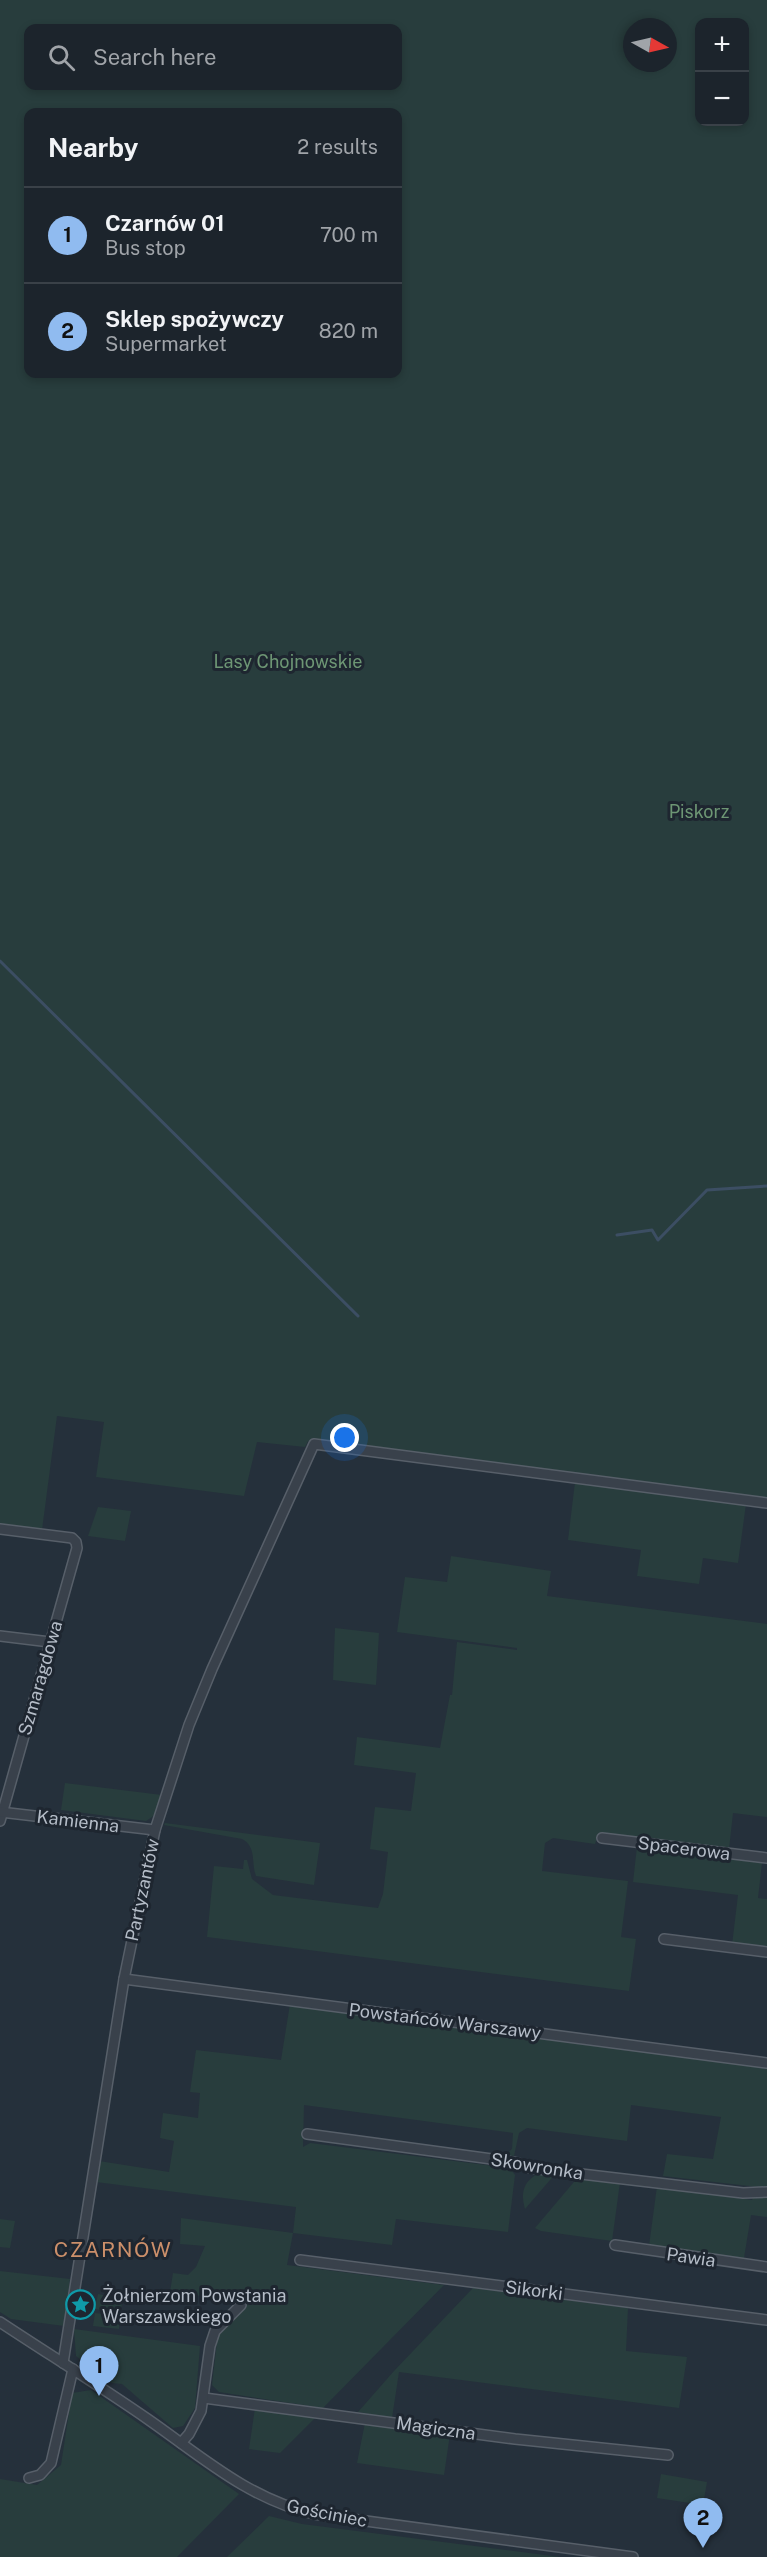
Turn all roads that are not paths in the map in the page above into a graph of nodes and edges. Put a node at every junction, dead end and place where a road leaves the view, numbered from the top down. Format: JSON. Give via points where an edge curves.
{"nodes":[{"id":1,"x":767,"y":1503,"type":"edge"},
{"id":2,"x":0,"y":1529,"type":"edge"},
{"id":3,"x":0,"y":1636,"type":"edge"},
{"id":4,"x":50,"y":1642,"type":"junction"},
{"id":5,"x":1,"y":1815,"type":"edge"},
{"id":6,"x":155,"y":1830,"type":"junction"},
{"id":7,"x":602,"y":1838,"type":"dead end"},
{"id":8,"x":767,"y":1858,"type":"edge"},
{"id":9,"x":664,"y":1939,"type":"dead end"},
{"id":10,"x":767,"y":1952,"type":"edge"},
{"id":11,"x":124,"y":1979,"type":"junction"},
{"id":12,"x":767,"y":2063,"type":"edge"},
{"id":13,"x":307,"y":2134,"type":"dead end"},
{"id":14,"x":767,"y":2192,"type":"edge"},
{"id":15,"x":615,"y":2245,"type":"dead end"},
{"id":16,"x":300,"y":2260,"type":"dead end"},
{"id":17,"x":767,"y":2267,"type":"edge"},
{"id":18,"x":241,"y":2305,"type":"dead end"},
{"id":19,"x":767,"y":2320,"type":"edge"},
{"id":20,"x":0,"y":2322,"type":"edge"},
{"id":21,"x":63,"y":2363,"type":"junction"},
{"id":22,"x":73,"y":2369,"type":"junction"},
{"id":23,"x":204,"y":2398,"type":"junction"},
{"id":24,"x":181,"y":2443,"type":"junction"},
{"id":25,"x":668,"y":2455,"type":"dead end"},
{"id":26,"x":29,"y":2478,"type":"dead end"},
{"id":27,"x":633,"y":2557,"type":"edge"}],
"edges":[{"from":1,"to":6,"type":"street","name":"Partyzantów","via":[[314,1444],[212,1669]]},
{"from":2,"to":4,"type":"street","name":"Szmaragdowa","via":[[72,1538],[76,1542]]},
{"from":3,"to":4,"type":"street"},
{"from":4,"to":5,"type":"street","name":"Szmaragdowa"},
{"from":5,"to":6,"type":"street","name":"Kamienna"},
{"from":6,"to":11,"type":"street","name":"Partyzantów"},
{"from":7,"to":8,"type":"street","name":"Spacerowa"},
{"from":9,"to":10,"type":"street"},
{"from":11,"to":12,"type":"street","name":"Powstańców Warszawy"},
{"from":11,"to":21,"type":"street","name":"Partyzantów"},
{"from":13,"to":14,"type":"street","name":"Skowronka","via":[[499,2160],[530,2168],[743,2193]]},
{"from":15,"to":17,"type":"street","name":"Pawia"},
{"from":16,"to":19,"type":"street","name":"Sikorki"},
{"from":18,"to":23,"type":"street","via":[[215,2331]]},
{"from":20,"to":21,"type":"street","name":"Gościniec"},
{"from":21,"to":22,"type":"street","name":"Gościniec"},
{"from":22,"to":24,"type":"street","name":"Gościniec"},
{"from":22,"to":26,"type":"street","via":[[51,2463],[40,2475]]},
{"from":23,"to":24,"type":"street","via":[[201,2411]]},
{"from":23,"to":25,"type":"street","name":"Magiczna"},
{"from":24,"to":27,"type":"street","name":"Gościniec","via":[[247,2489],[302,2511]]}]}
